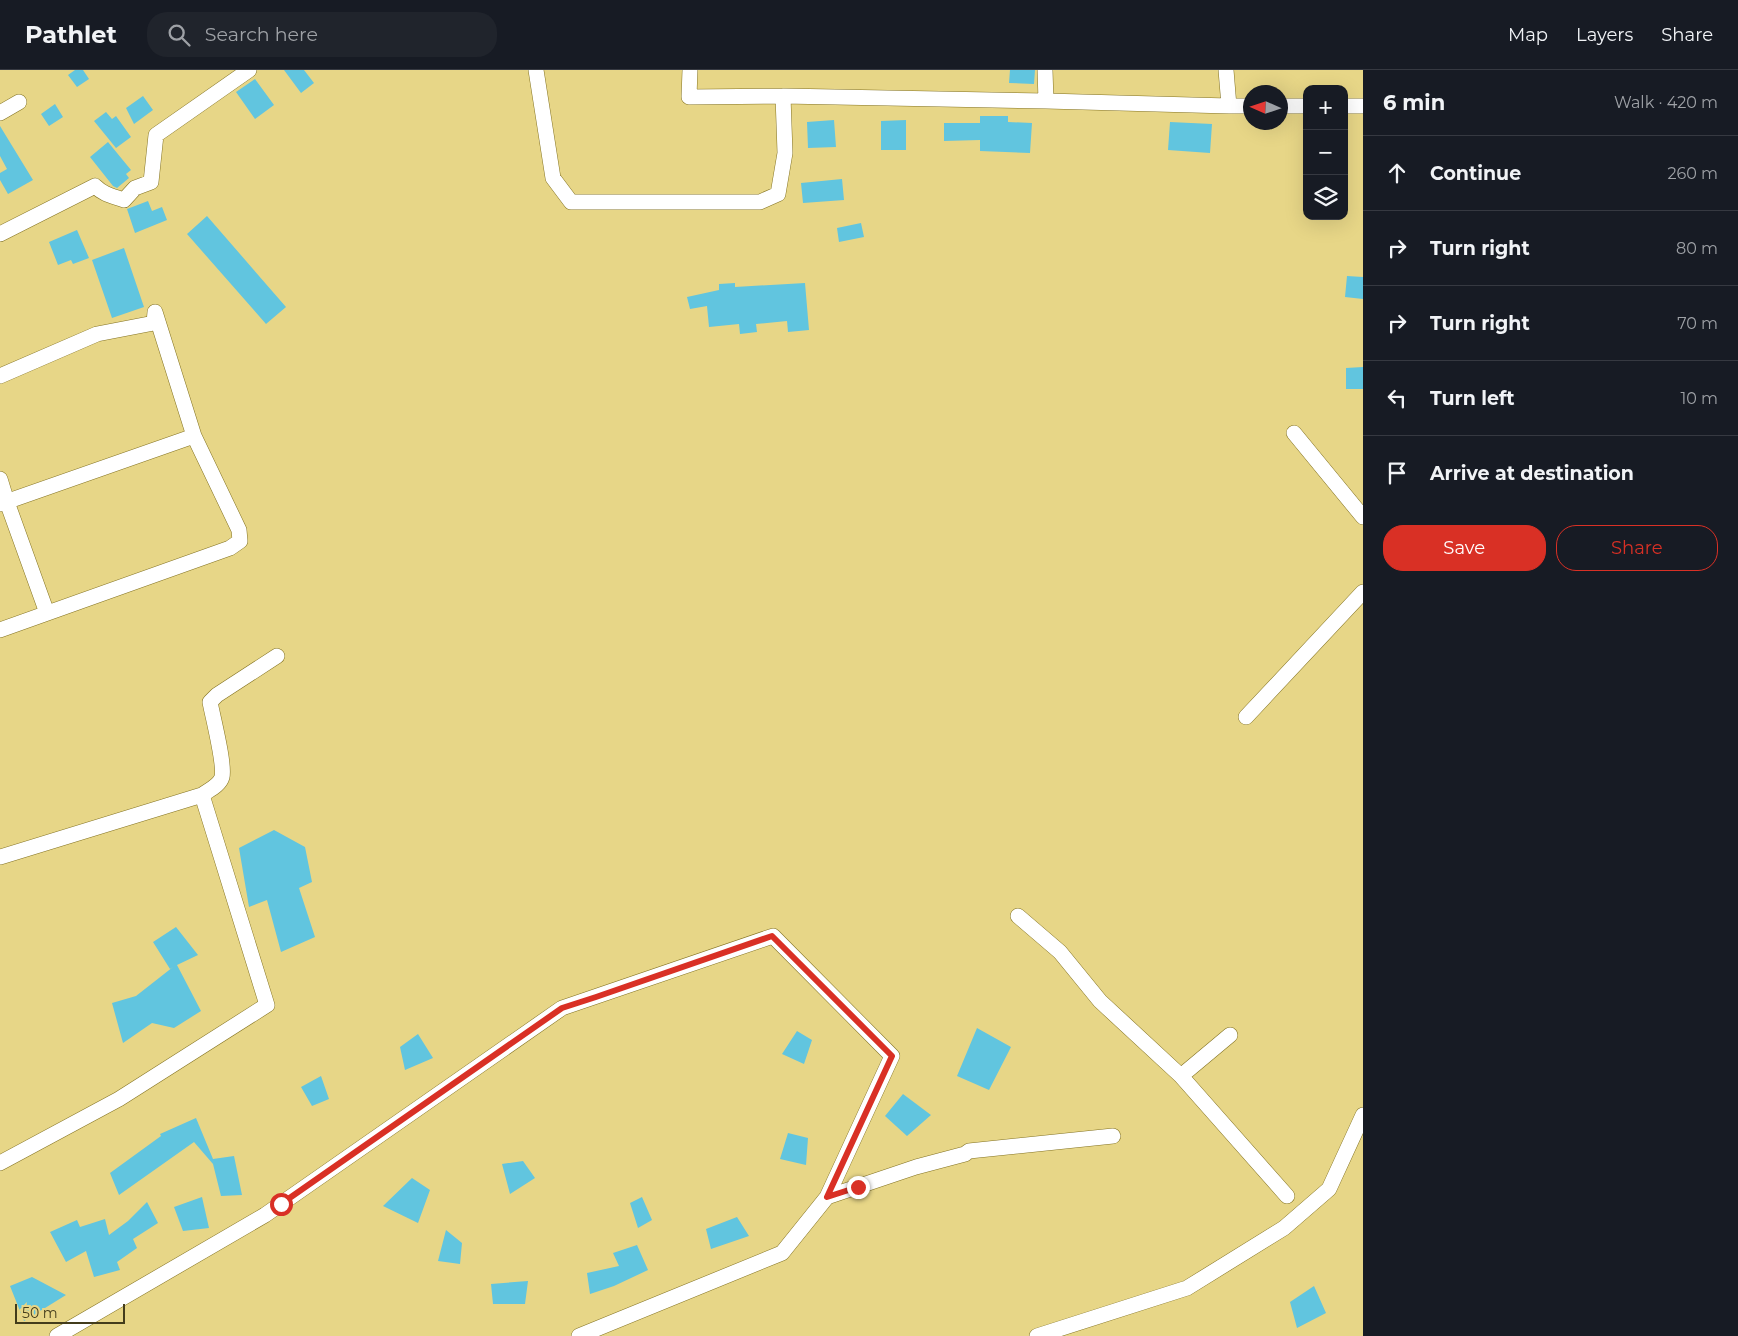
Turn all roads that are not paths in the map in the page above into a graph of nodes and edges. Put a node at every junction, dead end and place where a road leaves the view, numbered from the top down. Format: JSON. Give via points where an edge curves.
{"nodes":[{"id":1,"x":249,"y":70,"type":"edge"},
{"id":2,"x":536,"y":70,"type":"edge"},
{"id":3,"x":690,"y":70,"type":"edge"},
{"id":4,"x":1045,"y":70,"type":"edge"},
{"id":5,"x":1226,"y":70,"type":"edge"},
{"id":6,"x":783,"y":96,"type":"junction"},
{"id":7,"x":19,"y":102,"type":"dead end"},
{"id":8,"x":1046,"y":102,"type":"junction"},
{"id":9,"x":1230,"y":106,"type":"junction"},
{"id":10,"x":1243,"y":106,"type":"edge"},
{"id":11,"x":1288,"y":106,"type":"edge"},
{"id":12,"x":1303,"y":106,"type":"edge"},
{"id":13,"x":1348,"y":106,"type":"edge"},
{"id":14,"x":1363,"y":106,"type":"edge"},
{"id":15,"x":0,"y":112,"type":"edge"},
{"id":16,"x":0,"y":234,"type":"edge"},
{"id":17,"x":0,"y":376,"type":"edge"},
{"id":18,"x":1294,"y":433,"type":"dead end"},
{"id":19,"x":194,"y":436,"type":"junction"},
{"id":20,"x":0,"y":479,"type":"edge"},
{"id":21,"x":3,"y":503,"type":"edge"},
{"id":22,"x":1363,"y":517,"type":"edge"},
{"id":23,"x":1363,"y":592,"type":"edge"},
{"id":24,"x":47,"y":613,"type":"junction"},
{"id":25,"x":0,"y":630,"type":"edge"},
{"id":26,"x":277,"y":656,"type":"dead end"},
{"id":27,"x":1246,"y":717,"type":"dead end"},
{"id":28,"x":202,"y":795,"type":"junction"},
{"id":29,"x":0,"y":857,"type":"edge"},
{"id":30,"x":1018,"y":916,"type":"dead end"},
{"id":31,"x":1230,"y":1035,"type":"dead end"},
{"id":32,"x":1181,"y":1076,"type":"junction"},
{"id":33,"x":1363,"y":1115,"type":"edge"},
{"id":34,"x":1113,"y":1136,"type":"dead end"},
{"id":35,"x":0,"y":1163,"type":"edge"},
{"id":36,"x":1287,"y":1196,"type":"dead end"},
{"id":37,"x":827,"y":1197,"type":"junction"},
{"id":38,"x":57,"y":1336,"type":"edge"},
{"id":39,"x":579,"y":1336,"type":"edge"},
{"id":40,"x":1037,"y":1336,"type":"edge"}],
"edges":[{"from":1,"to":16,"type":"street","via":[[156,135],[151,182],[135,188],[124,200],[102,192],[96,186]]},
{"from":2,"to":6,"type":"street","via":[[553,178],[571,202],[760,202],[778,194],[785,153]]},
{"from":3,"to":6,"type":"street","via":[[689,96]]},
{"from":4,"to":8,"type":"street"},
{"from":5,"to":9,"type":"street"},
{"from":6,"to":8,"type":"street"},
{"from":7,"to":15,"type":"street"},
{"from":8,"to":9,"type":"street"},
{"from":9,"to":10,"type":"street"},
{"from":11,"to":12,"type":"street"},
{"from":13,"to":14,"type":"street"},
{"from":17,"to":19,"type":"street","via":[[98,334],[154,323],[154,312]]},
{"from":18,"to":22,"type":"street"},
{"from":19,"to":21,"type":"street"},
{"from":19,"to":24,"type":"street","via":[[239,530],[240,541],[230,548]]},
{"from":20,"to":21,"type":"street"},
{"from":21,"to":24,"type":"street"},
{"from":23,"to":27,"type":"street"},
{"from":24,"to":25,"type":"street"},
{"from":26,"to":28,"type":"street","via":[[210,702],[223,766],[222,778]]},
{"from":28,"to":29,"type":"street"},
{"from":28,"to":35,"type":"street","via":[[267,1005],[119,1099]]},
{"from":30,"to":32,"type":"street","via":[[1060,952],[1100,1001]]},
{"from":31,"to":32,"type":"street"},
{"from":32,"to":36,"type":"street"},
{"from":33,"to":40,"type":"street","via":[[1329,1189],[1284,1228],[1187,1288]]},
{"from":34,"to":37,"type":"street","via":[[969,1151]]},
{"from":37,"to":38,"type":"street","via":[[892,1056],[772,936],[562,1008],[265,1215]]},
{"from":37,"to":39,"type":"street","via":[[782,1253]]}]}
